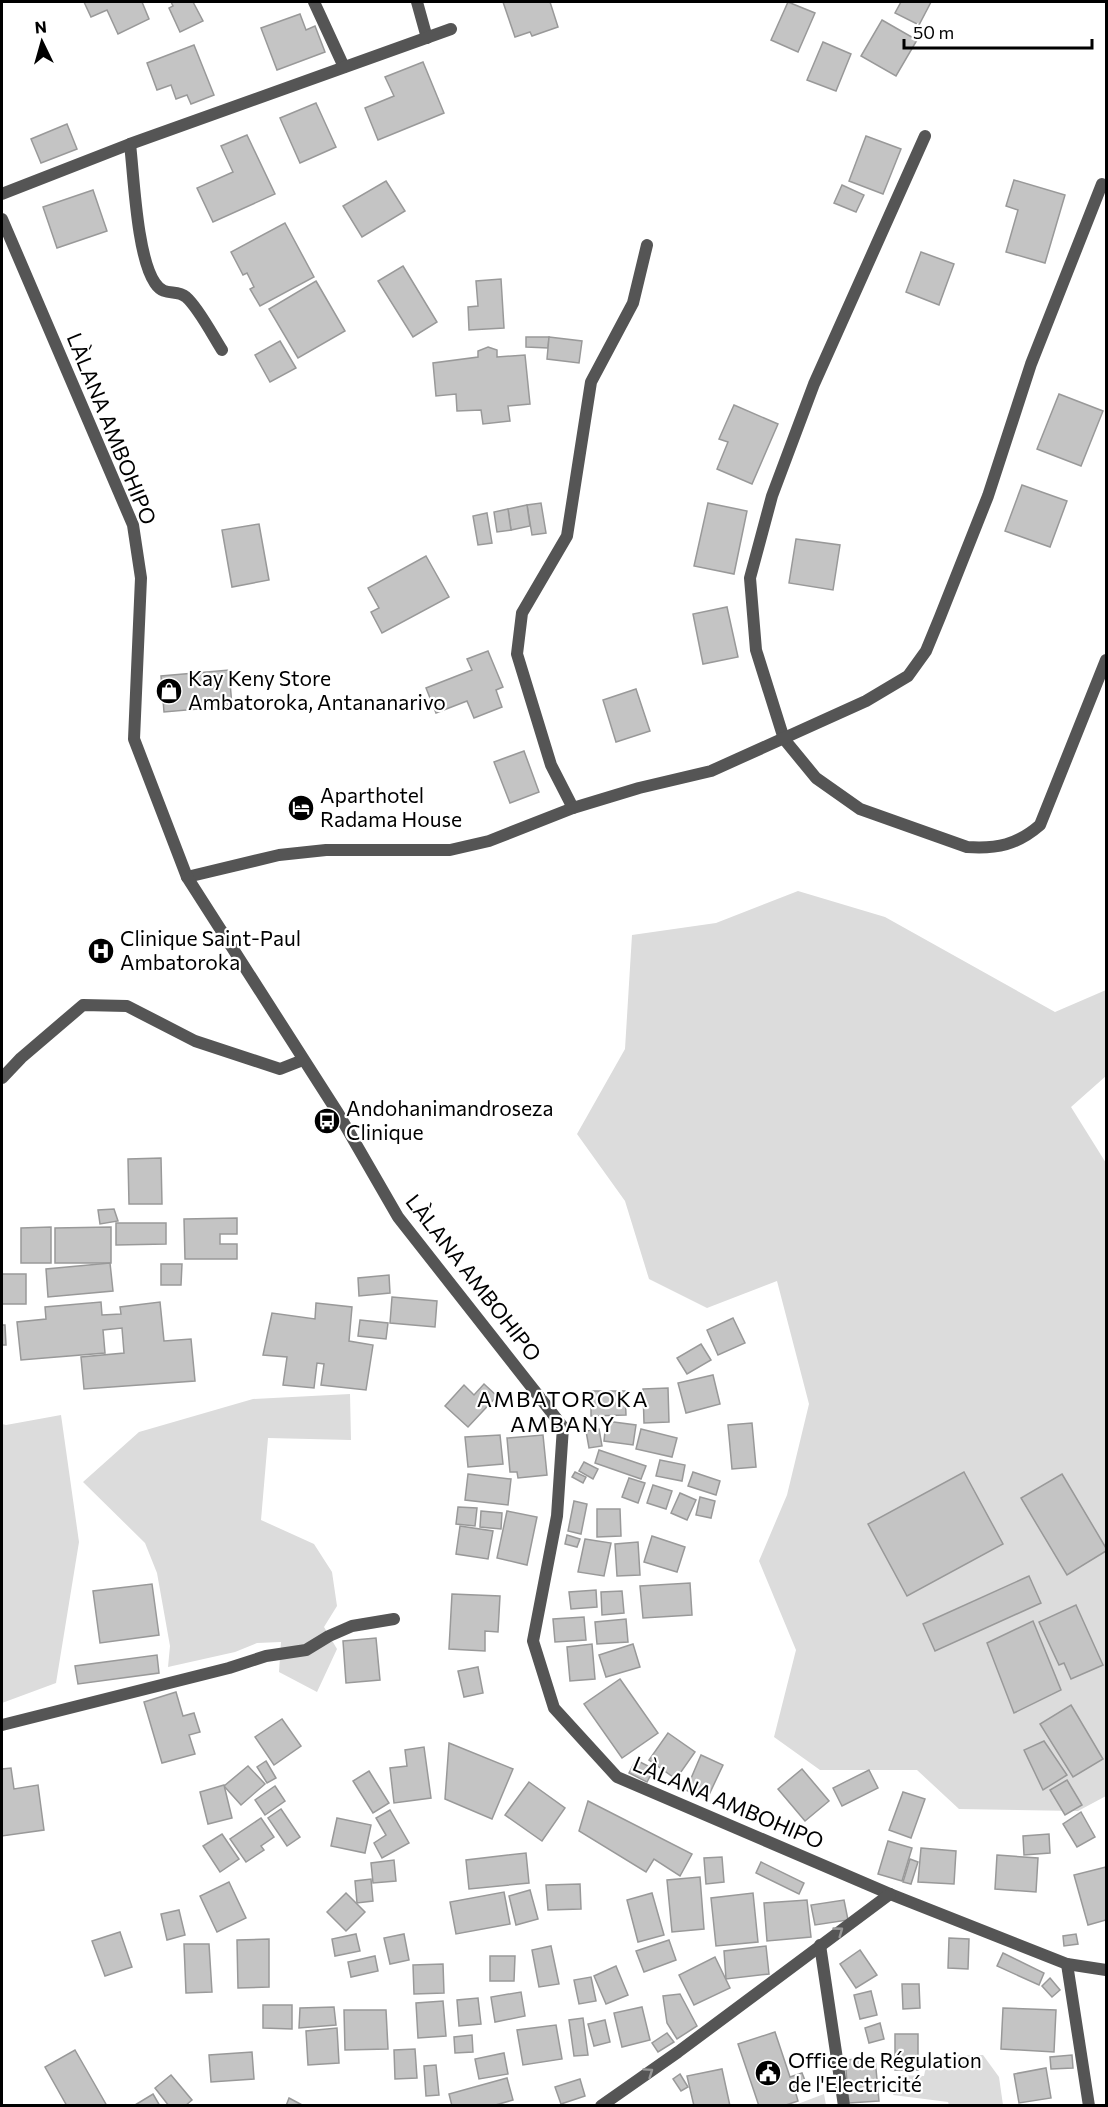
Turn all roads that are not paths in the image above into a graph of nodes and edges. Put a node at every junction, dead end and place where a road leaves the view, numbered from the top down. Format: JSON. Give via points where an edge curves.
{"nodes":[{"id":1,"x":314,"y":2,"type":"edge"},
{"id":2,"x":417,"y":2,"type":"edge"},
{"id":3,"x":450,"y":29,"type":"dead end"},
{"id":4,"x":427,"y":38,"type":"junction"},
{"id":5,"x":344,"y":68,"type":"junction"},
{"id":6,"x":925,"y":135,"type":"dead end"},
{"id":7,"x":130,"y":144,"type":"junction"},
{"id":8,"x":1102,"y":184,"type":"dead end"},
{"id":9,"x":2,"y":194,"type":"edge"},
{"id":10,"x":2,"y":219,"type":"edge"},
{"id":11,"x":647,"y":245,"type":"dead end"},
{"id":12,"x":222,"y":350,"type":"dead end"},
{"id":13,"x":1107,"y":660,"type":"edge"},
{"id":14,"x":784,"y":739,"type":"junction"},
{"id":15,"x":573,"y":808,"type":"junction"},
{"id":16,"x":187,"y":877,"type":"junction"},
{"id":17,"x":303,"y":1060,"type":"junction"},
{"id":18,"x":2,"y":1078,"type":"edge"},
{"id":19,"x":394,"y":1618,"type":"dead end"},
{"id":20,"x":2,"y":1725,"type":"edge"},
{"id":21,"x":890,"y":1894,"type":"junction"},
{"id":22,"x":820,"y":1945,"type":"junction"},
{"id":23,"x":1067,"y":1964,"type":"junction"},
{"id":24,"x":1107,"y":1970,"type":"edge"},
{"id":25,"x":601,"y":2106,"type":"edge"},
{"id":26,"x":843,"y":2106,"type":"edge"},
{"id":27,"x":1089,"y":2106,"type":"edge"}],
"edges":[{"from":1,"to":5,"type":"street"},
{"from":2,"to":4,"type":"street"},
{"from":3,"to":4,"type":"street"},
{"from":4,"to":5,"type":"street"},
{"from":5,"to":7,"type":"street"},
{"from":6,"to":14,"type":"street","via":[[814,384],[772,496],[750,578],[756,650]]},
{"from":7,"to":9,"type":"street"},
{"from":7,"to":12,"type":"street","via":[[143,255],[153,282],[164,292],[185,296]]},
{"from":8,"to":14,"type":"street","via":[[1031,364],[988,496],[926,651],[908,676],[866,701]]},
{"from":10,"to":16,"type":"street","name":"LÀLANA AMBOHIPO","via":[[133,525],[141,578],[134,739]]},
{"from":11,"to":15,"type":"street","via":[[633,303],[591,382],[567,536],[522,613],[517,654],[551,765]]},
{"from":13,"to":14,"type":"street","via":[[1040,825],[1026,837],[1005,844],[967,847],[860,809],[816,778]]},
{"from":14,"to":15,"type":"street","via":[[711,771]]},
{"from":15,"to":16,"type":"street","via":[[489,841],[450,850],[326,850],[279,855]]},
{"from":16,"to":17,"type":"street","name":"LÀLANA AMBOHIPO"},
{"from":17,"to":18,"type":"street","via":[[280,1069],[195,1041],[127,1006],[83,1005]]},
{"from":17,"to":21,"type":"street","name":"LÀLANA AMBOHIPO","via":[[398,1217],[563,1427],[557,1516],[533,1641],[554,1708],[617,1777]]},
{"from":19,"to":20,"type":"street","via":[[352,1626],[306,1650],[266,1656]]},
{"from":22,"to":21,"type":"street","one_way":true},
{"from":21,"to":23,"type":"street","name":"LÀLANA AMBOHIPO"},
{"from":25,"to":22,"type":"street","one_way":true},
{"from":22,"to":26,"type":"street"},
{"from":23,"to":24,"type":"street","name":"LÀLANA AMBOHIPO"},
{"from":23,"to":27,"type":"street"}]}
